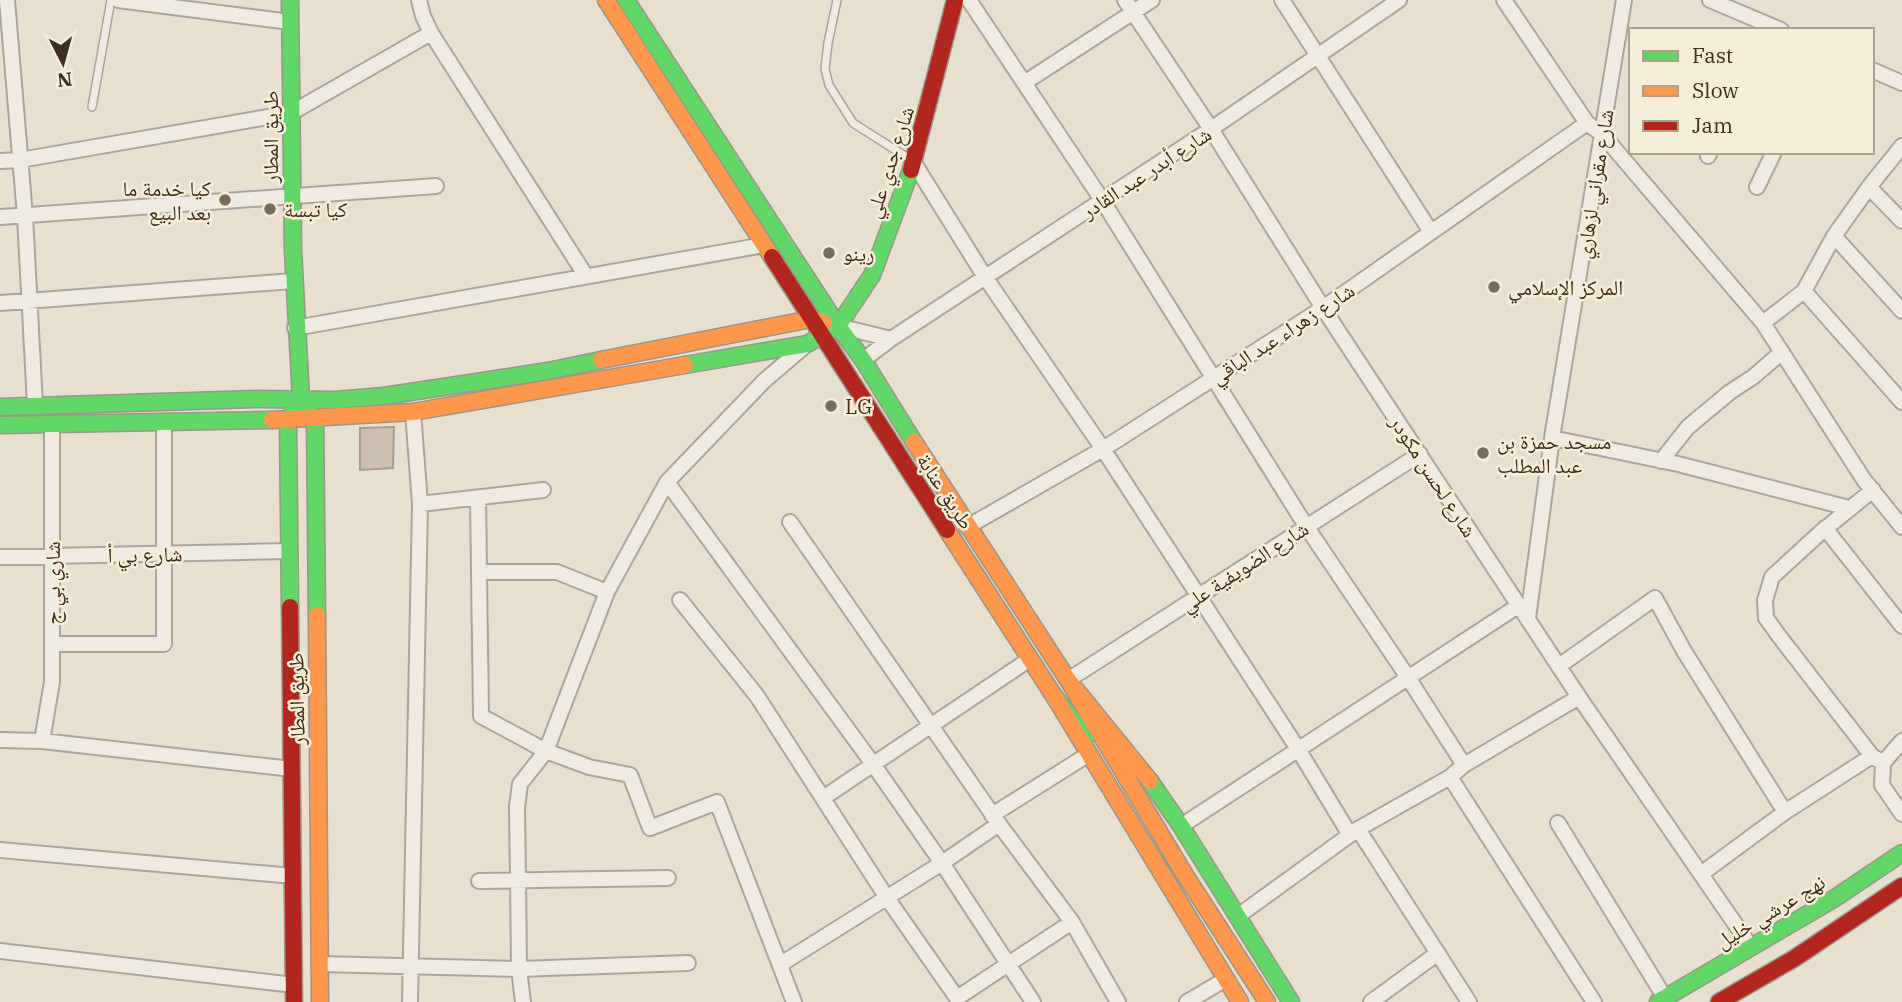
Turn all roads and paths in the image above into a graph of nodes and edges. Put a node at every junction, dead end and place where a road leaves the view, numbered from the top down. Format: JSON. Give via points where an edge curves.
{"nodes":[{"id":1,"x":7,"y":0,"type":"edge"},
{"id":2,"x":111,"y":0,"type":"edge"},
{"id":3,"x":118,"y":0,"type":"edge"},
{"id":4,"x":290,"y":0,"type":"edge"},
{"id":5,"x":419,"y":0,"type":"edge"},
{"id":6,"x":606,"y":0,"type":"edge"},
{"id":7,"x":626,"y":0,"type":"edge"},
{"id":8,"x":837,"y":0,"type":"edge"},
{"id":9,"x":955,"y":0,"type":"edge"},
{"id":10,"x":969,"y":0,"type":"edge"},
{"id":11,"x":1152,"y":0,"type":"edge"},
{"id":12,"x":1282,"y":0,"type":"edge"},
{"id":13,"x":1399,"y":0,"type":"edge"},
{"id":14,"x":1504,"y":0,"type":"edge"},
{"id":15,"x":1624,"y":0,"type":"edge"},
{"id":16,"x":1710,"y":0,"type":"edge"},
{"id":17,"x":1129,"y":6,"type":"edge"},
{"id":18,"x":290,"y":23,"type":"junction"},
{"id":19,"x":1761,"y":26,"type":"edge"},
{"id":20,"x":431,"y":33,"type":"junction"},
{"id":21,"x":1319,"y":55,"type":"junction"},
{"id":22,"x":1874,"y":71,"type":"edge"},
{"id":23,"x":6,"y":74,"type":"edge"},
{"id":24,"x":1024,"y":83,"type":"junction"},
{"id":25,"x":1902,"y":83,"type":"edge"},
{"id":26,"x":92,"y":107,"type":"dead end"},
{"id":27,"x":291,"y":113,"type":"junction"},
{"id":28,"x":1587,"y":123,"type":"junction"},
{"id":29,"x":1211,"y":129,"type":"junction"},
{"id":30,"x":1602,"y":134,"type":"junction"},
{"id":31,"x":1902,"y":146,"type":"edge"},
{"id":32,"x":1773,"y":154,"type":"edge"},
{"id":33,"x":20,"y":160,"type":"junction"},
{"id":34,"x":0,"y":161,"type":"edge"},
{"id":35,"x":914,"y":163,"type":"junction"},
{"id":36,"x":436,"y":186,"type":"dead end"},
{"id":37,"x":1757,"y":187,"type":"dead end"},
{"id":38,"x":1869,"y":187,"type":"junction"},
{"id":39,"x":291,"y":197,"type":"junction"},
{"id":40,"x":1102,"y":200,"type":"junction"},
{"id":41,"x":25,"y":216,"type":"junction"},
{"id":42,"x":0,"y":217,"type":"edge"},
{"id":43,"x":1902,"y":221,"type":"edge"},
{"id":44,"x":1431,"y":232,"type":"junction"},
{"id":45,"x":1834,"y":236,"type":"junction"},
{"id":46,"x":764,"y":245,"type":"junction"},
{"id":47,"x":586,"y":276,"type":"junction"},
{"id":48,"x":985,"y":277,"type":"junction"},
{"id":49,"x":293,"y":281,"type":"junction"},
{"id":50,"x":1804,"y":291,"type":"junction"},
{"id":51,"x":29,"y":301,"type":"junction"},
{"id":52,"x":0,"y":303,"type":"edge"},
{"id":53,"x":1323,"y":308,"type":"junction"},
{"id":54,"x":1902,"y":311,"type":"edge"},
{"id":55,"x":811,"y":319,"type":"junction"},
{"id":56,"x":1763,"y":323,"type":"junction"},
{"id":57,"x":838,"y":326,"type":"junction"},
{"id":58,"x":295,"y":328,"type":"junction"},
{"id":59,"x":822,"y":337,"type":"junction"},
{"id":60,"x":891,"y":339,"type":"junction"},
{"id":61,"x":807,"y":344,"type":"junction"},
{"id":62,"x":1782,"y":352,"type":"junction"},
{"id":63,"x":863,"y":360,"type":"junction"},
{"id":64,"x":1212,"y":379,"type":"junction"},
{"id":65,"x":301,"y":400,"type":"junction"},
{"id":66,"x":1902,"y":402,"type":"edge"},
{"id":67,"x":35,"y":405,"type":"junction"},
{"id":68,"x":0,"y":407,"type":"edge"},
{"id":69,"x":413,"y":412,"type":"junction"},
{"id":70,"x":315,"y":418,"type":"junction"},
{"id":71,"x":288,"y":420,"type":"junction"},
{"id":72,"x":164,"y":422,"type":"junction"},
{"id":73,"x":52,"y":424,"type":"junction"},
{"id":74,"x":0,"y":425,"type":"edge"},
{"id":75,"x":1552,"y":438,"type":"junction"},
{"id":76,"x":1103,"y":449,"type":"junction"},
{"id":77,"x":1420,"y":454,"type":"junction"},
{"id":78,"x":1661,"y":461,"type":"junction"},
{"id":79,"x":667,"y":482,"type":"junction"},
{"id":80,"x":543,"y":491,"type":"dead end"},
{"id":81,"x":1873,"y":491,"type":"junction"},
{"id":82,"x":478,"y":499,"type":"junction"},
{"id":83,"x":420,"y":504,"type":"junction"},
{"id":84,"x":1849,"y":509,"type":"junction"},
{"id":85,"x":790,"y":522,"type":"dead end"},
{"id":86,"x":1306,"y":526,"type":"junction"},
{"id":87,"x":967,"y":527,"type":"junction"},
{"id":88,"x":1902,"y":527,"type":"edge"},
{"id":89,"x":1825,"y":528,"type":"junction"},
{"id":90,"x":290,"y":551,"type":"junction"},
{"id":91,"x":164,"y":553,"type":"junction"},
{"id":92,"x":52,"y":555,"type":"junction"},
{"id":93,"x":0,"y":557,"type":"edge"},
{"id":94,"x":479,"y":572,"type":"junction"},
{"id":95,"x":607,"y":592,"type":"junction"},
{"id":96,"x":1198,"y":596,"type":"junction"},
{"id":97,"x":680,"y":600,"type":"dead end"},
{"id":98,"x":1518,"y":606,"type":"junction"},
{"id":99,"x":1528,"y":618,"type":"junction"},
{"id":100,"x":1902,"y":626,"type":"edge"},
{"id":101,"x":52,"y":644,"type":"junction"},
{"id":102,"x":1030,"y":659,"type":"junction"},
{"id":103,"x":1559,"y":666,"type":"junction"},
{"id":104,"x":1408,"y":676,"type":"junction"},
{"id":105,"x":1068,"y":680,"type":"junction"},
{"id":106,"x":1054,"y":696,"type":"junction"},
{"id":107,"x":1579,"y":697,"type":"junction"},
{"id":108,"x":932,"y":727,"type":"junction"},
{"id":109,"x":0,"y":740,"type":"edge"},
{"id":110,"x":43,"y":741,"type":"junction"},
{"id":111,"x":1902,"y":741,"type":"edge"},
{"id":112,"x":1298,"y":749,"type":"junction"},
{"id":113,"x":545,"y":751,"type":"junction"},
{"id":114,"x":1089,"y":754,"type":"junction"},
{"id":115,"x":1878,"y":759,"type":"junction"},
{"id":116,"x":873,"y":764,"type":"junction"},
{"id":117,"x":1464,"y":765,"type":"junction"},
{"id":118,"x":292,"y":769,"type":"junction"},
{"id":119,"x":1450,"y":777,"type":"junction"},
{"id":120,"x":823,"y":798,"type":"junction"},
{"id":121,"x":1786,"y":812,"type":"junction"},
{"id":122,"x":1902,"y":814,"type":"edge"},
{"id":123,"x":996,"y":819,"type":"junction"},
{"id":124,"x":1558,"y":823,"type":"dead end"},
{"id":125,"x":1181,"y":826,"type":"junction"},
{"id":126,"x":1354,"y":832,"type":"junction"},
{"id":127,"x":0,"y":850,"type":"edge"},
{"id":128,"x":1902,"y":853,"type":"edge"},
{"id":129,"x":942,"y":863,"type":"junction"},
{"id":130,"x":1701,"y":873,"type":"junction"},
{"id":131,"x":293,"y":876,"type":"junction"},
{"id":132,"x":668,"y":878,"type":"dead end"},
{"id":133,"x":479,"y":881,"type":"dead end"},
{"id":134,"x":518,"y":881,"type":"junction"},
{"id":135,"x":1902,"y":886,"type":"edge"},
{"id":136,"x":887,"y":898,"type":"junction"},
{"id":137,"x":1238,"y":916,"type":"junction"},
{"id":138,"x":1072,"y":922,"type":"junction"},
{"id":139,"x":1751,"y":947,"type":"junction"},
{"id":140,"x":0,"y":951,"type":"edge"},
{"id":141,"x":1438,"y":953,"type":"junction"},
{"id":142,"x":688,"y":963,"type":"dead end"},
{"id":143,"x":320,"y":964,"type":"junction"},
{"id":144,"x":781,"y":964,"type":"junction"},
{"id":145,"x":1009,"y":964,"type":"junction"},
{"id":146,"x":410,"y":966,"type":"junction"},
{"id":147,"x":519,"y":969,"type":"junction"},
{"id":148,"x":1226,"y":979,"type":"junction"},
{"id":149,"x":294,"y":985,"type":"junction"},
{"id":150,"x":1662,"y":1000,"type":"edge"},
{"id":151,"x":294,"y":1002,"type":"edge"},
{"id":152,"x":320,"y":1002,"type":"edge"},
{"id":153,"x":410,"y":1002,"type":"edge"},
{"id":154,"x":523,"y":1002,"type":"edge"},
{"id":155,"x":794,"y":1002,"type":"edge"},
{"id":156,"x":1033,"y":1002,"type":"edge"},
{"id":157,"x":1118,"y":1002,"type":"edge"},
{"id":158,"x":1187,"y":1002,"type":"edge"},
{"id":159,"x":1240,"y":1002,"type":"edge"},
{"id":160,"x":1254,"y":1002,"type":"edge"},
{"id":161,"x":1267,"y":1002,"type":"edge"},
{"id":162,"x":1291,"y":1002,"type":"edge"},
{"id":163,"x":1371,"y":1002,"type":"edge"},
{"id":164,"x":1469,"y":1002,"type":"edge"},
{"id":165,"x":1594,"y":1002,"type":"edge"},
{"id":166,"x":1719,"y":1002,"type":"edge"}],
"edges":[{"from":1,"to":23,"type":"street"},
{"from":2,"to":26,"type":"lane"},
{"from":3,"to":18,"type":"street"},
{"from":4,"to":18,"type":"main road","name":"طريق المطار"},
{"from":5,"to":20,"type":"street"},
{"from":6,"to":46,"type":"main road","name":"طريق عنابة"},
{"from":7,"to":57,"type":"main road","name":"طريق عنابة"},
{"from":8,"to":35,"type":"lane","via":[[825,69],[829,85],[853,122]]},
{"from":9,"to":35,"type":"main road","name":"شارع جدي علي"},
{"from":10,"to":24,"type":"street"},
{"from":11,"to":17,"type":"street"},
{"from":12,"to":21,"type":"street"},
{"from":13,"to":21,"type":"street","name":"شارع أبدر عبد القادر"},
{"from":14,"to":28,"type":"street"},
{"from":15,"to":30,"type":"street","name":"شارع مقراني لزهاري"},
{"from":16,"to":19,"type":"street"},
{"from":17,"to":24,"type":"street"},
{"from":17,"to":29,"type":"street","name":"شارع لحسن مكودر"},
{"from":18,"to":27,"type":"main road","name":"طريق المطار"},
{"from":20,"to":27,"type":"street"},
{"from":20,"to":47,"type":"street"},
{"from":21,"to":29,"type":"street","name":"شارع أبدر عبد القادر"},
{"from":21,"to":44,"type":"street"},
{"from":22,"to":25,"type":"street"},
{"from":23,"to":33,"type":"street"},
{"from":24,"to":40,"type":"street"},
{"from":27,"to":33,"type":"street"},
{"from":27,"to":39,"type":"main road","name":"طريق المطار"},
{"from":28,"to":30,"type":"street"},
{"from":28,"to":44,"type":"street","name":"شارع زهراء عبد الباقي"},
{"from":29,"to":40,"type":"street","name":"شارع أبدر عبد القادر"},
{"from":29,"to":53,"type":"street","name":"شارع لحسن مكودر"},
{"from":30,"to":56,"type":"street"},
{"from":30,"to":75,"type":"street","name":"شارع مقراني لزهاري"},
{"from":31,"to":38,"type":"street"},
{"from":32,"to":37,"type":"street"},
{"from":33,"to":34,"type":"street"},
{"from":33,"to":41,"type":"street"},
{"from":35,"to":48,"type":"street"},
{"from":35,"to":57,"type":"main road","name":"شارع جدي علي","via":[[872,275]]},
{"from":36,"to":39,"type":"street"},
{"from":38,"to":43,"type":"street"},
{"from":38,"to":45,"type":"street"},
{"from":39,"to":41,"type":"street"},
{"from":39,"to":49,"type":"main road","name":"طريق المطار"},
{"from":40,"to":48,"type":"street","name":"شارع أبدر عبد القادر"},
{"from":40,"to":64,"type":"street"},
{"from":41,"to":42,"type":"street"},
{"from":41,"to":51,"type":"street"},
{"from":44,"to":53,"type":"street","name":"شارع زهراء عبد الباقي"},
{"from":45,"to":50,"type":"street"},
{"from":45,"to":54,"type":"street"},
{"from":46,"to":47,"type":"street"},
{"from":46,"to":55,"type":"main road","name":"طريق عنابة"},
{"from":47,"to":58,"type":"street"},
{"from":48,"to":60,"type":"street","name":"شارع أبدر عبد القادر"},
{"from":48,"to":76,"type":"street"},
{"from":49,"to":51,"type":"street"},
{"from":49,"to":58,"type":"main road","name":"طريق المطار"},
{"from":50,"to":56,"type":"street"},
{"from":50,"to":66,"type":"street"},
{"from":51,"to":52,"type":"street"},
{"from":51,"to":67,"type":"street"},
{"from":53,"to":64,"type":"street","name":"شارع زهراء عبد الباقي"},
{"from":53,"to":77,"type":"street","name":"شارع لحسن مكودر"},
{"from":55,"to":57,"type":"main road"},
{"from":55,"to":59,"type":"main road","name":"طريق عنابة"},
{"from":55,"to":65,"type":"main road","via":[[435,389]]},
{"from":56,"to":62,"type":"street"},
{"from":57,"to":59,"type":"main road"},
{"from":57,"to":60,"type":"street"},
{"from":57,"to":63,"type":"main road","name":"طريق عنابة"},
{"from":58,"to":65,"type":"main road","name":"طريق المطار"},
{"from":59,"to":61,"type":"main road"},
{"from":59,"to":102,"type":"main road","name":"طريق عنابة"},
{"from":60,"to":63,"type":"street","name":"شارع أبدر عبد القادر"},
{"from":61,"to":69,"type":"main road"},
{"from":61,"to":79,"type":"street","via":[[764,381]]},
{"from":62,"to":78,"type":"street","via":[[1688,427]]},
{"from":62,"to":81,"type":"street"},
{"from":63,"to":87,"type":"main road","name":"طريق عنابة"},
{"from":64,"to":76,"type":"street","name":"شارع زهراء عبد الباقي"},
{"from":64,"to":86,"type":"street"},
{"from":65,"to":67,"type":"main road"},
{"from":65,"to":70,"type":"main road"},
{"from":65,"to":71,"type":"main road"},
{"from":67,"to":68,"type":"main road"},
{"from":69,"to":70,"type":"main road"},
{"from":69,"to":83,"type":"street"},
{"from":70,"to":71,"type":"main road"},
{"from":70,"to":143,"type":"main road","name":"طريق المطار"},
{"from":71,"to":72,"type":"main road"},
{"from":71,"to":90,"type":"main road","name":"طريق المطار"},
{"from":72,"to":73,"type":"main road"},
{"from":72,"to":91,"type":"street"},
{"from":73,"to":74,"type":"main road"},
{"from":73,"to":92,"type":"street","name":"شاري بي ج"},
{"from":75,"to":78,"type":"street"},
{"from":75,"to":99,"type":"street","name":"شارع مقراني لزهاري"},
{"from":76,"to":87,"type":"street","name":"شارع زهراء عبد الباقي"},
{"from":76,"to":96,"type":"street"},
{"from":77,"to":86,"type":"street","name":"شارع الضويفية علي"},
{"from":77,"to":98,"type":"street","name":"شارع لحسن مكودر"},
{"from":78,"to":84,"type":"street"},
{"from":79,"to":95,"type":"street"},
{"from":79,"to":116,"type":"street"},
{"from":80,"to":82,"type":"street"},
{"from":81,"to":84,"type":"street"},
{"from":81,"to":88,"type":"street"},
{"from":82,"to":83,"type":"street"},
{"from":82,"to":94,"type":"street"},
{"from":83,"to":146,"type":"street"},
{"from":84,"to":89,"type":"street"},
{"from":85,"to":108,"type":"street"},
{"from":86,"to":96,"type":"street","name":"شارع الضويفية علي"},
{"from":86,"to":104,"type":"street"},
{"from":87,"to":105,"type":"main road","name":"طريق عنابة"},
{"from":89,"to":100,"type":"street"},
{"from":89,"to":115,"type":"street","via":[[1772,577],[1765,600],[1766,618]]},
{"from":90,"to":91,"type":"street","name":"شارع بي أ"},
{"from":90,"to":118,"type":"main road","name":"طريق المطار"},
{"from":91,"to":92,"type":"street","name":"شارع بي أ"},
{"from":91,"to":101,"type":"street","via":[[164,643]]},
{"from":92,"to":93,"type":"street","name":"شارع بي أ"},
{"from":92,"to":101,"type":"street","name":"شاري بي ج"},
{"from":94,"to":95,"type":"street","via":[[557,572]]},
{"from":94,"to":113,"type":"street","via":[[481,716]]},
{"from":95,"to":113,"type":"street"},
{"from":96,"to":105,"type":"street","name":"شارع الضويفية علي"},
{"from":96,"to":112,"type":"street"},
{"from":97,"to":120,"type":"street","via":[[757,696]]},
{"from":98,"to":99,"type":"street","name":"شارع لحسن مكودر"},
{"from":98,"to":104,"type":"street"},
{"from":99,"to":103,"type":"street","name":"شارع لحسن مكودر"},
{"from":101,"to":110,"type":"street","name":"شاري بي ج","via":[[52,682]]},
{"from":102,"to":106,"type":"main road","name":"طريق عنابة"},
{"from":102,"to":108,"type":"street"},
{"from":103,"to":107,"type":"street","name":"شارع لحسن مكودر"},
{"from":103,"to":121,"type":"street","via":[[1655,598]]},
{"from":104,"to":112,"type":"street"},
{"from":104,"to":117,"type":"street"},
{"from":105,"to":125,"type":"main road","via":[[1142,769]]},
{"from":105,"to":161,"type":"main road","name":"طريق عنابة"},
{"from":106,"to":114,"type":"main road"},
{"from":106,"to":160,"type":"main road","name":"طريق عنابة","via":[[1086,737]]},
{"from":107,"to":117,"type":"street"},
{"from":107,"to":130,"type":"street","name":"شارع لحسن مكودر"},
{"from":108,"to":116,"type":"street"},
{"from":108,"to":123,"type":"street"},
{"from":109,"to":110,"type":"street"},
{"from":110,"to":118,"type":"street"},
{"from":111,"to":115,"type":"street"},
{"from":112,"to":125,"type":"street"},
{"from":112,"to":126,"type":"street"},
{"from":113,"to":134,"type":"street","via":[[520,784]]},
{"from":113,"to":144,"type":"street","via":[[630,775],[650,828],[717,802]]},
{"from":114,"to":123,"type":"street"},
{"from":114,"to":148,"type":"main road"},
{"from":115,"to":121,"type":"street"},
{"from":115,"to":122,"type":"street","via":[[1882,785]]},
{"from":116,"to":120,"type":"street"},
{"from":116,"to":129,"type":"street"},
{"from":117,"to":119,"type":"street"},
{"from":118,"to":131,"type":"main road","name":"طريق المطار"},
{"from":119,"to":126,"type":"street"},
{"from":119,"to":165,"type":"street"},
{"from":120,"to":136,"type":"street"},
{"from":121,"to":130,"type":"street"},
{"from":123,"to":129,"type":"street"},
{"from":123,"to":138,"type":"street"},
{"from":124,"to":150,"type":"street"},
{"from":125,"to":137,"type":"main road"},
{"from":126,"to":137,"type":"street"},
{"from":126,"to":141,"type":"street"},
{"from":127,"to":131,"type":"street"},
{"from":128,"to":139,"type":"main road","name":"نهج عرشي خليل"},
{"from":129,"to":136,"type":"street"},
{"from":129,"to":145,"type":"street"},
{"from":130,"to":139,"type":"street","name":"شارع لحسن مكودر"},
{"from":131,"to":149,"type":"main road","name":"طريق المطار"},
{"from":132,"to":134,"type":"street"},
{"from":133,"to":134,"type":"street"},
{"from":134,"to":147,"type":"street"},
{"from":135,"to":166,"type":"main road","via":[[1795,958]]},
{"from":136,"to":144,"type":"street"},
{"from":136,"to":145,"type":"street","via":[[957,998]]},
{"from":137,"to":162,"type":"main road"},
{"from":138,"to":145,"type":"street"},
{"from":138,"to":157,"type":"street"},
{"from":139,"to":150,"type":"main road","name":"نهج عرشي خليل"},
{"from":140,"to":149,"type":"street"},
{"from":141,"to":163,"type":"street"},
{"from":141,"to":164,"type":"street"},
{"from":142,"to":147,"type":"street"},
{"from":143,"to":146,"type":"street"},
{"from":143,"to":152,"type":"main road","name":"طريق المطار"},
{"from":144,"to":155,"type":"street"},
{"from":145,"to":156,"type":"street"},
{"from":146,"to":147,"type":"street"},
{"from":146,"to":153,"type":"street"},
{"from":147,"to":154,"type":"street"},
{"from":148,"to":158,"type":"street"},
{"from":148,"to":159,"type":"main road"},
{"from":149,"to":151,"type":"main road","name":"طريق المطار"}]}
